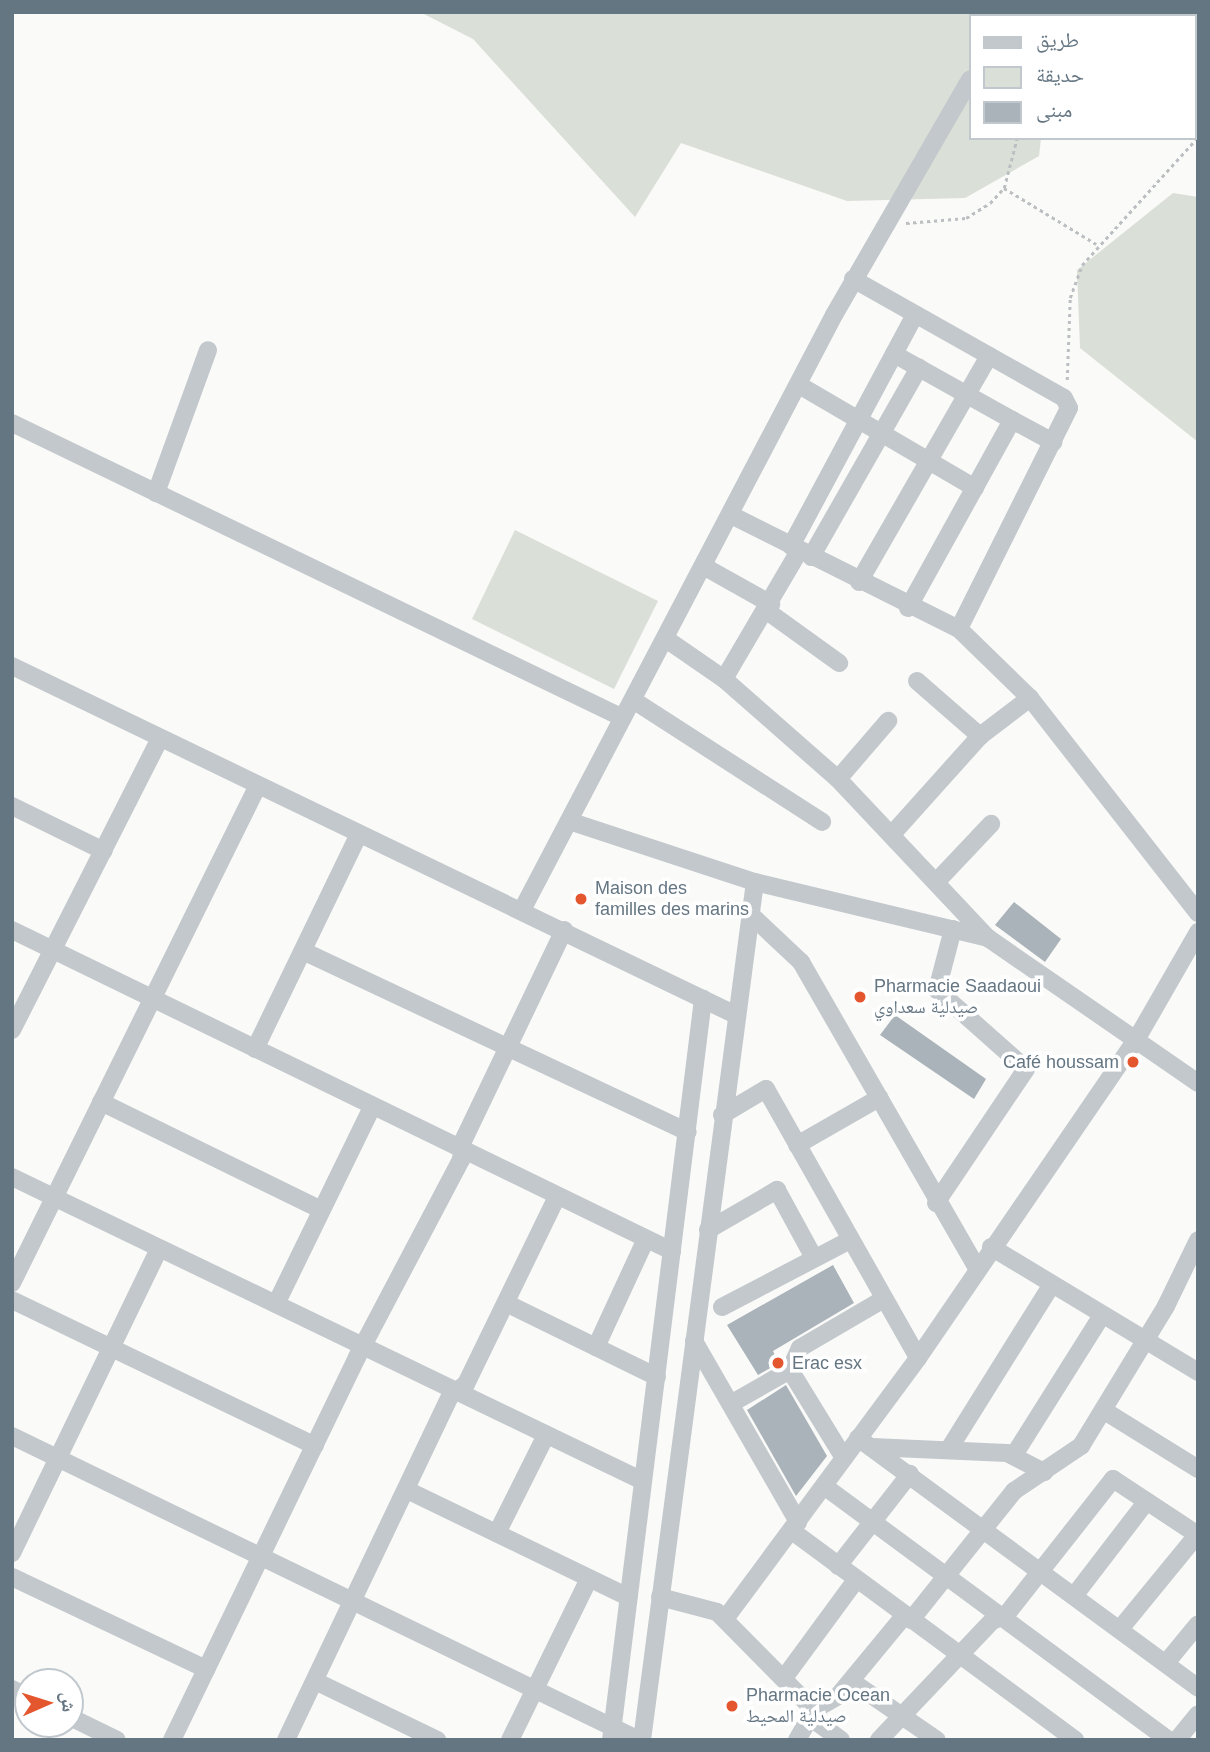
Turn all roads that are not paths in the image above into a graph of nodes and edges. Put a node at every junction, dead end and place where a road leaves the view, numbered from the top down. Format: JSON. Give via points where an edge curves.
{"nodes":[{"id":1,"x":968,"y":82,"type":"edge"},
{"id":2,"x":853,"y":279,"type":"junction"},
{"id":3,"x":915,"y":315,"type":"junction"},
{"id":4,"x":208,"y":350,"type":"dead end"},
{"id":5,"x":894,"y":354,"type":"junction"},
{"id":6,"x":989,"y":356,"type":"junction"},
{"id":7,"x":919,"y":368,"type":"junction"},
{"id":8,"x":799,"y":385,"type":"junction"},
{"id":9,"x":966,"y":395,"type":"junction"},
{"id":10,"x":858,"y":420,"type":"junction"},
{"id":11,"x":1012,"y":420,"type":"junction"},
{"id":12,"x":12,"y":423,"type":"edge"},
{"id":13,"x":881,"y":434,"type":"junction"},
{"id":14,"x":1053,"y":442,"type":"junction"},
{"id":15,"x":928,"y":460,"type":"junction"},
{"id":16,"x":975,"y":488,"type":"junction"},
{"id":17,"x":156,"y":493,"type":"junction"},
{"id":18,"x":733,"y":516,"type":"junction"},
{"id":19,"x":800,"y":551,"type":"junction"},
{"id":20,"x":705,"y":567,"type":"junction"},
{"id":21,"x":859,"y":582,"type":"junction"},
{"id":22,"x":769,"y":608,"type":"junction"},
{"id":23,"x":908,"y":608,"type":"junction"},
{"id":24,"x":959,"y":629,"type":"junction"},
{"id":25,"x":666,"y":639,"type":"junction"},
{"id":26,"x":839,"y":663,"type":"dead end"},
{"id":27,"x":12,"y":666,"type":"edge"},
{"id":28,"x":724,"y":679,"type":"junction"},
{"id":29,"x":917,"y":681,"type":"dead end"},
{"id":30,"x":1030,"y":698,"type":"junction"},
{"id":31,"x":633,"y":700,"type":"junction"},
{"id":32,"x":623,"y":718,"type":"junction"},
{"id":33,"x":888,"y":721,"type":"dead end"},
{"id":34,"x":980,"y":736,"type":"junction"},
{"id":35,"x":160,"y":738,"type":"junction"},
{"id":36,"x":838,"y":779,"type":"junction"},
{"id":37,"x":258,"y":785,"type":"junction"},
{"id":38,"x":12,"y":806,"type":"edge"},
{"id":39,"x":569,"y":821,"type":"junction"},
{"id":40,"x":822,"y":822,"type":"dead end"},
{"id":41,"x":991,"y":824,"type":"dead end"},
{"id":42,"x":894,"y":832,"type":"junction"},
{"id":43,"x":359,"y":834,"type":"junction"},
{"id":44,"x":104,"y":851,"type":"junction"},
{"id":45,"x":939,"y":879,"type":"junction"},
{"id":46,"x":755,"y":882,"type":"junction"},
{"id":47,"x":522,"y":910,"type":"junction"},
{"id":48,"x":1198,"y":913,"type":"edge"},
{"id":49,"x":751,"y":915,"type":"junction"},
{"id":50,"x":953,"y":929,"type":"junction"},
{"id":51,"x":12,"y":930,"type":"edge"},
{"id":52,"x":564,"y":930,"type":"junction"},
{"id":53,"x":1198,"y":932,"type":"edge"},
{"id":54,"x":988,"y":938,"type":"junction"},
{"id":55,"x":54,"y":950,"type":"junction"},
{"id":56,"x":303,"y":951,"type":"junction"},
{"id":57,"x":703,"y":999,"type":"junction"},
{"id":58,"x":152,"y":1000,"type":"junction"},
{"id":59,"x":736,"y":1015,"type":"junction"},
{"id":60,"x":12,"y":1030,"type":"edge"},
{"id":61,"x":1136,"y":1040,"type":"junction"},
{"id":62,"x":255,"y":1049,"type":"junction"},
{"id":63,"x":506,"y":1049,"type":"junction"},
{"id":64,"x":1198,"y":1083,"type":"edge"},
{"id":65,"x":879,"y":1098,"type":"junction"},
{"id":66,"x":102,"y":1102,"type":"junction"},
{"id":67,"x":372,"y":1107,"type":"junction"},
{"id":68,"x":722,"y":1115,"type":"junction"},
{"id":69,"x":687,"y":1132,"type":"junction"},
{"id":70,"x":797,"y":1145,"type":"junction"},
{"id":71,"x":462,"y":1151,"type":"junction"},
{"id":72,"x":12,"y":1177,"type":"edge"},
{"id":73,"x":53,"y":1197,"type":"junction"},
{"id":74,"x":557,"y":1197,"type":"junction"},
{"id":75,"x":936,"y":1203,"type":"junction"},
{"id":76,"x":321,"y":1210,"type":"junction"},
{"id":77,"x":708,"y":1230,"type":"junction"},
{"id":78,"x":646,"y":1239,"type":"junction"},
{"id":79,"x":850,"y":1240,"type":"junction"},
{"id":80,"x":1198,"y":1240,"type":"edge"},
{"id":81,"x":991,"y":1247,"type":"junction"},
{"id":82,"x":159,"y":1249,"type":"junction"},
{"id":83,"x":672,"y":1251,"type":"junction"},
{"id":84,"x":814,"y":1258,"type":"junction"},
{"id":85,"x":977,"y":1268,"type":"junction"},
{"id":86,"x":12,"y":1283,"type":"edge"},
{"id":87,"x":1051,"y":1286,"type":"junction"},
{"id":88,"x":12,"y":1300,"type":"edge"},
{"id":89,"x":882,"y":1300,"type":"junction"},
{"id":90,"x":506,"y":1303,"type":"junction"},
{"id":91,"x":276,"y":1304,"type":"junction"},
{"id":92,"x":722,"y":1307,"type":"dead end"},
{"id":93,"x":1101,"y":1317,"type":"junction"},
{"id":94,"x":694,"y":1341,"type":"junction"},
{"id":95,"x":1143,"y":1344,"type":"junction"},
{"id":96,"x":364,"y":1347,"type":"junction"},
{"id":97,"x":596,"y":1347,"type":"junction"},
{"id":98,"x":111,"y":1348,"type":"junction"},
{"id":99,"x":918,"y":1357,"type":"junction"},
{"id":100,"x":790,"y":1370,"type":"junction"},
{"id":101,"x":1198,"y":1372,"type":"edge"},
{"id":102,"x":657,"y":1377,"type":"junction"},
{"id":103,"x":457,"y":1390,"type":"junction"},
{"id":104,"x":732,"y":1403,"type":"junction"},
{"id":105,"x":1103,"y":1410,"type":"junction"},
{"id":106,"x":546,"y":1435,"type":"junction"},
{"id":107,"x":12,"y":1436,"type":"edge"},
{"id":108,"x":865,"y":1443,"type":"junction"},
{"id":109,"x":315,"y":1446,"type":"junction"},
{"id":110,"x":949,"y":1449,"type":"junction"},
{"id":111,"x":1014,"y":1455,"type":"junction"},
{"id":112,"x":58,"y":1458,"type":"junction"},
{"id":113,"x":844,"y":1458,"type":"junction"},
{"id":114,"x":1198,"y":1469,"type":"edge"},
{"id":115,"x":1044,"y":1472,"type":"junction"},
{"id":116,"x":910,"y":1474,"type":"junction"},
{"id":117,"x":643,"y":1481,"type":"junction"},
{"id":118,"x":824,"y":1486,"type":"junction"},
{"id":119,"x":407,"y":1490,"type":"junction"},
{"id":120,"x":1146,"y":1502,"type":"junction"},
{"id":121,"x":872,"y":1523,"type":"junction"},
{"id":122,"x":795,"y":1526,"type":"junction"},
{"id":123,"x":984,"y":1529,"type":"junction"},
{"id":124,"x":497,"y":1533,"type":"junction"},
{"id":125,"x":1198,"y":1535,"type":"edge"},
{"id":126,"x":12,"y":1553,"type":"edge"},
{"id":127,"x":262,"y":1558,"type":"junction"},
{"id":128,"x":838,"y":1566,"type":"junction"},
{"id":129,"x":1041,"y":1573,"type":"junction"},
{"id":130,"x":12,"y":1577,"type":"edge"},
{"id":131,"x":945,"y":1577,"type":"junction"},
{"id":132,"x":589,"y":1579,"type":"junction"},
{"id":133,"x":856,"y":1580,"type":"junction"},
{"id":134,"x":1074,"y":1596,"type":"junction"},
{"id":135,"x":628,"y":1597,"type":"junction"},
{"id":136,"x":660,"y":1597,"type":"junction"},
{"id":137,"x":354,"y":1601,"type":"junction"},
{"id":138,"x":908,"y":1618,"type":"junction"},
{"id":139,"x":999,"y":1618,"type":"junction"},
{"id":140,"x":726,"y":1619,"type":"junction"},
{"id":141,"x":1198,"y":1624,"type":"edge"},
{"id":142,"x":1119,"y":1629,"type":"junction"},
{"id":143,"x":961,"y":1657,"type":"junction"},
{"id":144,"x":1166,"y":1663,"type":"junction"},
{"id":145,"x":206,"y":1669,"type":"junction"},
{"id":146,"x":784,"y":1678,"type":"junction"},
{"id":147,"x":315,"y":1681,"type":"junction"},
{"id":148,"x":851,"y":1681,"type":"junction"},
{"id":149,"x":1198,"y":1688,"type":"edge"},
{"id":150,"x":535,"y":1689,"type":"junction"},
{"id":151,"x":813,"y":1714,"type":"junction"},
{"id":152,"x":1198,"y":1714,"type":"edge"},
{"id":153,"x":900,"y":1715,"type":"junction"},
{"id":154,"x":84,"y":1724,"type":"edge"},
{"id":155,"x":401,"y":1732,"type":"edge"},
{"id":156,"x":612,"y":1733,"type":"edge"},
{"id":157,"x":117,"y":1740,"type":"edge"},
{"id":158,"x":172,"y":1740,"type":"edge"},
{"id":159,"x":286,"y":1740,"type":"edge"},
{"id":160,"x":437,"y":1740,"type":"edge"},
{"id":161,"x":510,"y":1740,"type":"edge"},
{"id":162,"x":640,"y":1740,"type":"edge"},
{"id":163,"x":797,"y":1740,"type":"edge"},
{"id":164,"x":841,"y":1740,"type":"edge"},
{"id":165,"x":879,"y":1740,"type":"edge"},
{"id":166,"x":937,"y":1740,"type":"edge"},
{"id":167,"x":1074,"y":1740,"type":"edge"},
{"id":168,"x":1168,"y":1740,"type":"edge"},
{"id":169,"x":1177,"y":1740,"type":"edge"}],
"edges":[{"from":1,"to":2,"type":"street"},
{"from":2,"to":3,"type":"street"},
{"from":2,"to":8,"type":"street"},
{"from":3,"to":5,"type":"street"},
{"from":3,"to":6,"type":"street"},
{"from":4,"to":17,"type":"street"},
{"from":5,"to":7,"type":"street"},
{"from":5,"to":10,"type":"street"},
{"from":6,"to":9,"type":"street"},
{"from":6,"to":14,"type":"street","via":[[1064,398],[1068,413]]},
{"from":7,"to":9,"type":"street"},
{"from":7,"to":13,"type":"street"},
{"from":8,"to":10,"type":"street"},
{"from":8,"to":18,"type":"street"},
{"from":9,"to":11,"type":"street"},
{"from":9,"to":15,"type":"street"},
{"from":10,"to":13,"type":"street"},
{"from":10,"to":19,"type":"street"},
{"from":11,"to":14,"type":"street"},
{"from":11,"to":16,"type":"street"},
{"from":12,"to":17,"type":"street"},
{"from":13,"to":15,"type":"street"},
{"from":13,"to":19,"type":"street"},
{"from":14,"to":24,"type":"street"},
{"from":15,"to":16,"type":"street"},
{"from":15,"to":21,"type":"street"},
{"from":16,"to":23,"type":"street"},
{"from":17,"to":32,"type":"street"},
{"from":18,"to":19,"type":"street"},
{"from":18,"to":20,"type":"street"},
{"from":19,"to":21,"type":"street"},
{"from":19,"to":22,"type":"street"},
{"from":20,"to":22,"type":"street"},
{"from":20,"to":25,"type":"street"},
{"from":21,"to":23,"type":"street"},
{"from":22,"to":26,"type":"street"},
{"from":22,"to":28,"type":"street"},
{"from":23,"to":24,"type":"street"},
{"from":24,"to":30,"type":"street"},
{"from":25,"to":28,"type":"street"},
{"from":25,"to":31,"type":"street"},
{"from":27,"to":35,"type":"street"},
{"from":28,"to":36,"type":"street"},
{"from":29,"to":34,"type":"street"},
{"from":30,"to":34,"type":"street"},
{"from":30,"to":48,"type":"street"},
{"from":31,"to":32,"type":"street"},
{"from":31,"to":40,"type":"street"},
{"from":32,"to":39,"type":"street"},
{"from":33,"to":36,"type":"street"},
{"from":34,"to":42,"type":"street"},
{"from":35,"to":37,"type":"street"},
{"from":35,"to":44,"type":"street"},
{"from":36,"to":42,"type":"street"},
{"from":37,"to":43,"type":"street"},
{"from":37,"to":58,"type":"street"},
{"from":38,"to":44,"type":"street"},
{"from":39,"to":46,"type":"street"},
{"from":39,"to":47,"type":"street"},
{"from":41,"to":45,"type":"street"},
{"from":42,"to":45,"type":"street"},
{"from":43,"to":47,"type":"street"},
{"from":43,"to":56,"type":"street"},
{"from":44,"to":55,"type":"street"},
{"from":45,"to":54,"type":"street"},
{"from":46,"to":49,"type":"street"},
{"from":46,"to":50,"type":"street"},
{"from":47,"to":52,"type":"street"},
{"from":49,"to":59,"type":"street"},
{"from":49,"to":65,"type":"street","via":[[801,962]]},
{"from":50,"to":54,"type":"street"},
{"from":50,"to":75,"type":"street","via":[[940,996],[1026,1069]]},
{"from":51,"to":55,"type":"street"},
{"from":52,"to":57,"type":"street"},
{"from":52,"to":63,"type":"street"},
{"from":53,"to":61,"type":"street"},
{"from":54,"to":61,"type":"street"},
{"from":55,"to":58,"type":"street"},
{"from":55,"to":60,"type":"street"},
{"from":56,"to":62,"type":"street"},
{"from":56,"to":63,"type":"street"},
{"from":57,"to":59,"type":"street"},
{"from":57,"to":69,"type":"street"},
{"from":58,"to":62,"type":"street"},
{"from":58,"to":66,"type":"street"},
{"from":59,"to":68,"type":"street"},
{"from":61,"to":64,"type":"street"},
{"from":61,"to":81,"type":"street"},
{"from":62,"to":67,"type":"street"},
{"from":63,"to":69,"type":"street"},
{"from":63,"to":71,"type":"street"},
{"from":65,"to":70,"type":"street"},
{"from":65,"to":75,"type":"street"},
{"from":66,"to":73,"type":"street"},
{"from":66,"to":76,"type":"street"},
{"from":67,"to":71,"type":"street"},
{"from":67,"to":76,"type":"street"},
{"from":68,"to":70,"type":"street","via":[[766,1089]]},
{"from":68,"to":77,"type":"street"},
{"from":69,"to":83,"type":"street"},
{"from":70,"to":79,"type":"street"},
{"from":71,"to":74,"type":"street"},
{"from":71,"to":96,"type":"street"},
{"from":72,"to":73,"type":"street"},
{"from":73,"to":82,"type":"street"},
{"from":73,"to":86,"type":"street"},
{"from":74,"to":78,"type":"street"},
{"from":74,"to":90,"type":"street"},
{"from":75,"to":85,"type":"street"},
{"from":76,"to":91,"type":"street"},
{"from":77,"to":84,"type":"street","via":[[777,1190]]},
{"from":77,"to":94,"type":"street"},
{"from":78,"to":83,"type":"street"},
{"from":78,"to":97,"type":"street"},
{"from":79,"to":84,"type":"street"},
{"from":79,"to":89,"type":"street"},
{"from":80,"to":95,"type":"street"},
{"from":81,"to":85,"type":"street"},
{"from":81,"to":87,"type":"street"},
{"from":82,"to":91,"type":"street"},
{"from":82,"to":98,"type":"street"},
{"from":83,"to":102,"type":"street"},
{"from":84,"to":92,"type":"street"},
{"from":85,"to":99,"type":"street"},
{"from":87,"to":93,"type":"street"},
{"from":87,"to":110,"type":"street"},
{"from":88,"to":98,"type":"street"},
{"from":89,"to":99,"type":"street"},
{"from":89,"to":100,"type":"street","via":[[800,1348]]},
{"from":90,"to":97,"type":"street"},
{"from":90,"to":103,"type":"street"},
{"from":91,"to":96,"type":"street"},
{"from":93,"to":95,"type":"street"},
{"from":93,"to":111,"type":"street"},
{"from":94,"to":104,"type":"street"},
{"from":94,"to":136,"type":"street"},
{"from":95,"to":101,"type":"street"},
{"from":95,"to":105,"type":"street"},
{"from":96,"to":103,"type":"street"},
{"from":96,"to":109,"type":"street"},
{"from":97,"to":102,"type":"street"},
{"from":98,"to":109,"type":"street"},
{"from":98,"to":112,"type":"street"},
{"from":99,"to":108,"type":"street"},
{"from":100,"to":104,"type":"street"},
{"from":100,"to":113,"type":"street"},
{"from":102,"to":117,"type":"street"},
{"from":103,"to":106,"type":"street"},
{"from":103,"to":119,"type":"street"},
{"from":104,"to":122,"type":"street"},
{"from":105,"to":114,"type":"street"},
{"from":105,"to":115,"type":"street","via":[[1081,1446]]},
{"from":106,"to":117,"type":"street"},
{"from":106,"to":124,"type":"street"},
{"from":107,"to":112,"type":"street"},
{"from":108,"to":110,"type":"street"},
{"from":108,"to":113,"type":"street"},
{"from":108,"to":116,"type":"street"},
{"from":109,"to":127,"type":"street"},
{"from":110,"to":111,"type":"street"},
{"from":111,"to":115,"type":"street"},
{"from":112,"to":126,"type":"street"},
{"from":112,"to":127,"type":"street"},
{"from":113,"to":118,"type":"street"},
{"from":115,"to":123,"type":"street","via":[[1014,1491]]},
{"from":116,"to":121,"type":"street"},
{"from":116,"to":123,"type":"street"},
{"from":117,"to":135,"type":"street"},
{"from":118,"to":121,"type":"street"},
{"from":118,"to":122,"type":"street"},
{"from":119,"to":124,"type":"street"},
{"from":119,"to":137,"type":"street"},
{"from":120,"to":125,"type":"street"},
{"from":120,"to":129,"type":"street","via":[[1113,1479]]},
{"from":120,"to":134,"type":"street"},
{"from":121,"to":128,"type":"street"},
{"from":121,"to":131,"type":"street"},
{"from":122,"to":128,"type":"street"},
{"from":122,"to":140,"type":"street"},
{"from":123,"to":129,"type":"street"},
{"from":123,"to":131,"type":"street"},
{"from":124,"to":132,"type":"street"},
{"from":125,"to":142,"type":"street"},
{"from":127,"to":137,"type":"street"},
{"from":127,"to":145,"type":"street"},
{"from":128,"to":133,"type":"street"},
{"from":129,"to":134,"type":"street"},
{"from":129,"to":139,"type":"street"},
{"from":130,"to":145,"type":"street"},
{"from":131,"to":138,"type":"street"},
{"from":131,"to":139,"type":"street"},
{"from":132,"to":135,"type":"street"},
{"from":132,"to":150,"type":"street"},
{"from":133,"to":138,"type":"street"},
{"from":133,"to":146,"type":"street"},
{"from":134,"to":142,"type":"street"},
{"from":135,"to":156,"type":"street"},
{"from":136,"to":140,"type":"street","via":[[707,1606]]},
{"from":136,"to":162,"type":"street"},
{"from":137,"to":147,"type":"street"},
{"from":137,"to":150,"type":"street"},
{"from":138,"to":143,"type":"street"},
{"from":138,"to":148,"type":"street"},
{"from":139,"to":143,"type":"street"},
{"from":139,"to":168,"type":"street"},
{"from":140,"to":146,"type":"street"},
{"from":141,"to":144,"type":"street"},
{"from":142,"to":144,"type":"street"},
{"from":143,"to":153,"type":"street"},
{"from":143,"to":167,"type":"street"},
{"from":144,"to":149,"type":"street"},
{"from":145,"to":158,"type":"street"},
{"from":146,"to":151,"type":"street"},
{"from":147,"to":155,"type":"street"},
{"from":147,"to":159,"type":"street"},
{"from":148,"to":151,"type":"street"},
{"from":148,"to":153,"type":"street"},
{"from":150,"to":156,"type":"street"},
{"from":150,"to":161,"type":"street"},
{"from":151,"to":163,"type":"street"},
{"from":151,"to":164,"type":"street"},
{"from":152,"to":169,"type":"street"},
{"from":153,"to":165,"type":"street"},
{"from":153,"to":166,"type":"street"},
{"from":154,"to":157,"type":"street"},
{"from":155,"to":160,"type":"street"},
{"from":156,"to":162,"type":"street"}]}
